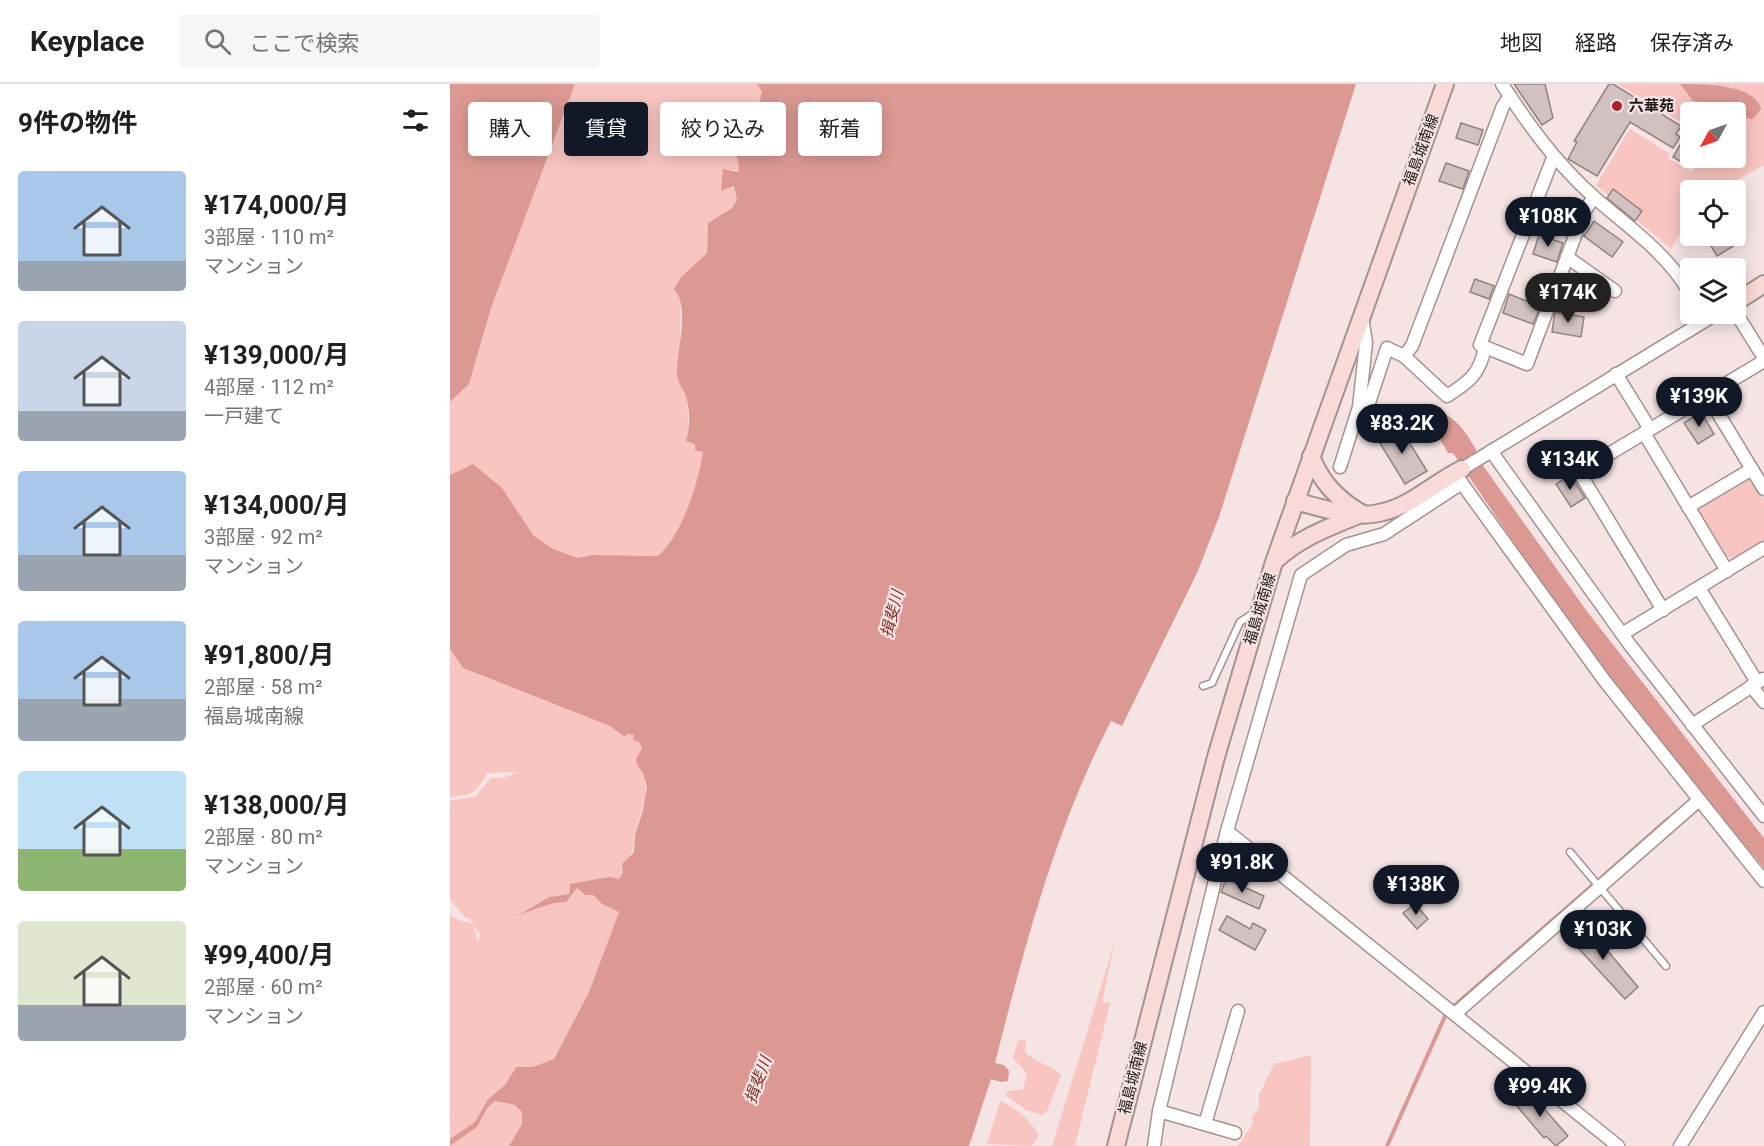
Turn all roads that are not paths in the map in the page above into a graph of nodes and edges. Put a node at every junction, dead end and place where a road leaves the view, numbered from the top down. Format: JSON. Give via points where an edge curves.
{"nodes":[{"id":1,"x":1445,"y":84,"type":"edge"},
{"id":2,"x":1502,"y":84,"type":"edge"},
{"id":3,"x":1510,"y":96,"type":"junction"},
{"id":4,"x":1553,"y":158,"type":"junction"},
{"id":5,"x":1594,"y":197,"type":"junction"},
{"id":6,"x":1567,"y":257,"type":"junction"},
{"id":7,"x":1680,"y":276,"type":"edge"},
{"id":8,"x":1764,"y":285,"type":"edge"},
{"id":9,"x":1615,"y":291,"type":"dead end"},
{"id":10,"x":1746,"y":296,"type":"edge"},
{"id":11,"x":1362,"y":316,"type":"junction"},
{"id":12,"x":1694,"y":324,"type":"edge"},
{"id":13,"x":1743,"y":324,"type":"edge"},
{"id":14,"x":1485,"y":347,"type":"junction"},
{"id":15,"x":1404,"y":356,"type":"junction"},
{"id":16,"x":1764,"y":360,"type":"edge"},
{"id":17,"x":1616,"y":374,"type":"junction"},
{"id":18,"x":1707,"y":394,"type":"junction"},
{"id":19,"x":1357,"y":416,"type":"junction"},
{"id":20,"x":1647,"y":431,"type":"junction"},
{"id":21,"x":1491,"y":451,"type":"junction"},
{"id":22,"x":1311,"y":456,"type":"junction"},
{"id":23,"x":1340,"y":466,"type":"dead end"},
{"id":24,"x":1752,"y":469,"type":"junction"},
{"id":25,"x":1460,"y":475,"type":"junction"},
{"id":26,"x":1764,"y":489,"type":"edge"},
{"id":27,"x":1295,"y":501,"type":"junction"},
{"id":28,"x":1688,"y":507,"type":"junction"},
{"id":29,"x":1362,"y":513,"type":"junction"},
{"id":30,"x":1764,"y":548,"type":"edge"},
{"id":31,"x":1274,"y":561,"type":"junction"},
{"id":32,"x":1727,"y":571,"type":"junction"},
{"id":33,"x":1699,"y":588,"type":"junction"},
{"id":34,"x":1260,"y":609,"type":"junction"},
{"id":35,"x":1663,"y":610,"type":"junction"},
{"id":36,"x":1623,"y":634,"type":"junction"},
{"id":37,"x":1758,"y":682,"type":"edge"},
{"id":38,"x":1203,"y":686,"type":"dead end"},
{"id":39,"x":1764,"y":702,"type":"edge"},
{"id":40,"x":1692,"y":724,"type":"junction"},
{"id":41,"x":1699,"y":800,"type":"junction"},
{"id":42,"x":1764,"y":816,"type":"edge"},
{"id":43,"x":1227,"y":831,"type":"junction"},
{"id":44,"x":1570,"y":852,"type":"dead end"},
{"id":45,"x":1764,"y":881,"type":"edge"},
{"id":46,"x":1600,"y":887,"type":"junction"},
{"id":47,"x":1666,"y":966,"type":"dead end"},
{"id":48,"x":1238,"y":1011,"type":"dead end"},
{"id":49,"x":1764,"y":1012,"type":"edge"},
{"id":50,"x":1456,"y":1013,"type":"junction"},
{"id":51,"x":1159,"y":1111,"type":"junction"},
{"id":52,"x":1205,"y":1124,"type":"junction"},
{"id":53,"x":1235,"y":1133,"type":"dead end"},
{"id":54,"x":1116,"y":1146,"type":"edge"},
{"id":55,"x":1154,"y":1146,"type":"edge"},
{"id":56,"x":1618,"y":1146,"type":"edge"},
{"id":57,"x":1680,"y":1146,"type":"edge"}],
"edges":[{"from":1,"to":11,"type":"main road","name":"福島城南線"},
{"from":2,"to":3,"type":"street"},
{"from":3,"to":4,"type":"street"},
{"from":3,"to":15,"type":"street","via":[[1412,346]]},
{"from":4,"to":5,"type":"street"},
{"from":4,"to":14,"type":"street","via":[[1480,345]]},
{"from":5,"to":6,"type":"street"},
{"from":5,"to":7,"type":"street","via":[[1654,246]]},
{"from":6,"to":9,"type":"street"},
{"from":6,"to":14,"type":"street","via":[[1527,364]]},
{"from":8,"to":10,"type":"main road"},
{"from":11,"to":19,"type":"street","via":[[1366,344]]},
{"from":11,"to":22,"type":"main road","name":"福島城南線"},
{"from":12,"to":17,"type":"street"},
{"from":13,"to":16,"type":"street"},
{"from":14,"to":15,"type":"street","via":[[1472,380],[1447,396]]},
{"from":15,"to":19,"type":"street","via":[[1386,348],[1364,418]]},
{"from":16,"to":18,"type":"street"},
{"from":17,"to":20,"type":"street"},
{"from":17,"to":21,"type":"street"},
{"from":18,"to":20,"type":"street"},
{"from":18,"to":24,"type":"street"},
{"from":19,"to":23,"type":"street"},
{"from":20,"to":28,"type":"street"},
{"from":20,"to":35,"type":"street","via":[[1579,472]]},
{"from":21,"to":25,"type":"street"},
{"from":21,"to":36,"type":"street"},
{"from":22,"to":27,"type":"main road","name":"福島城南線"},
{"from":22,"to":29,"type":"main road","via":[[1317,473],[1333,492]]},
{"from":24,"to":26,"type":"street"},
{"from":24,"to":28,"type":"street"},
{"from":25,"to":29,"type":"main road","via":[[1383,513]]},
{"from":25,"to":41,"type":"street","via":[[1604,680]]},
{"from":25,"to":43,"type":"street","via":[[1384,534],[1346,545],[1301,575]]},
{"from":27,"to":29,"type":"main road","via":[[1338,512]]},
{"from":27,"to":31,"type":"main road","name":"福島城南線"},
{"from":28,"to":32,"type":"street"},
{"from":29,"to":31,"type":"main road","via":[[1310,535]]},
{"from":30,"to":32,"type":"street"},
{"from":31,"to":34,"type":"main road","name":"福島城南線"},
{"from":32,"to":33,"type":"street"},
{"from":33,"to":35,"type":"street"},
{"from":33,"to":37,"type":"street"},
{"from":34,"to":38,"type":"lane","via":[[1240,622],[1212,683]]},
{"from":34,"to":54,"type":"main road","name":"福島城南線","via":[[1213,768]]},
{"from":35,"to":36,"type":"street"},
{"from":36,"to":40,"type":"street"},
{"from":37,"to":39,"type":"street"},
{"from":37,"to":40,"type":"street"},
{"from":40,"to":42,"type":"street"},
{"from":41,"to":45,"type":"street"},
{"from":41,"to":46,"type":"street"},
{"from":43,"to":50,"type":"street"},
{"from":43,"to":51,"type":"street"},
{"from":44,"to":46,"type":"lane"},
{"from":46,"to":47,"type":"lane"},
{"from":46,"to":50,"type":"street"},
{"from":48,"to":52,"type":"street"},
{"from":49,"to":57,"type":"street"},
{"from":50,"to":56,"type":"street"},
{"from":51,"to":52,"type":"street"},
{"from":51,"to":55,"type":"street"},
{"from":52,"to":53,"type":"street"}]}
